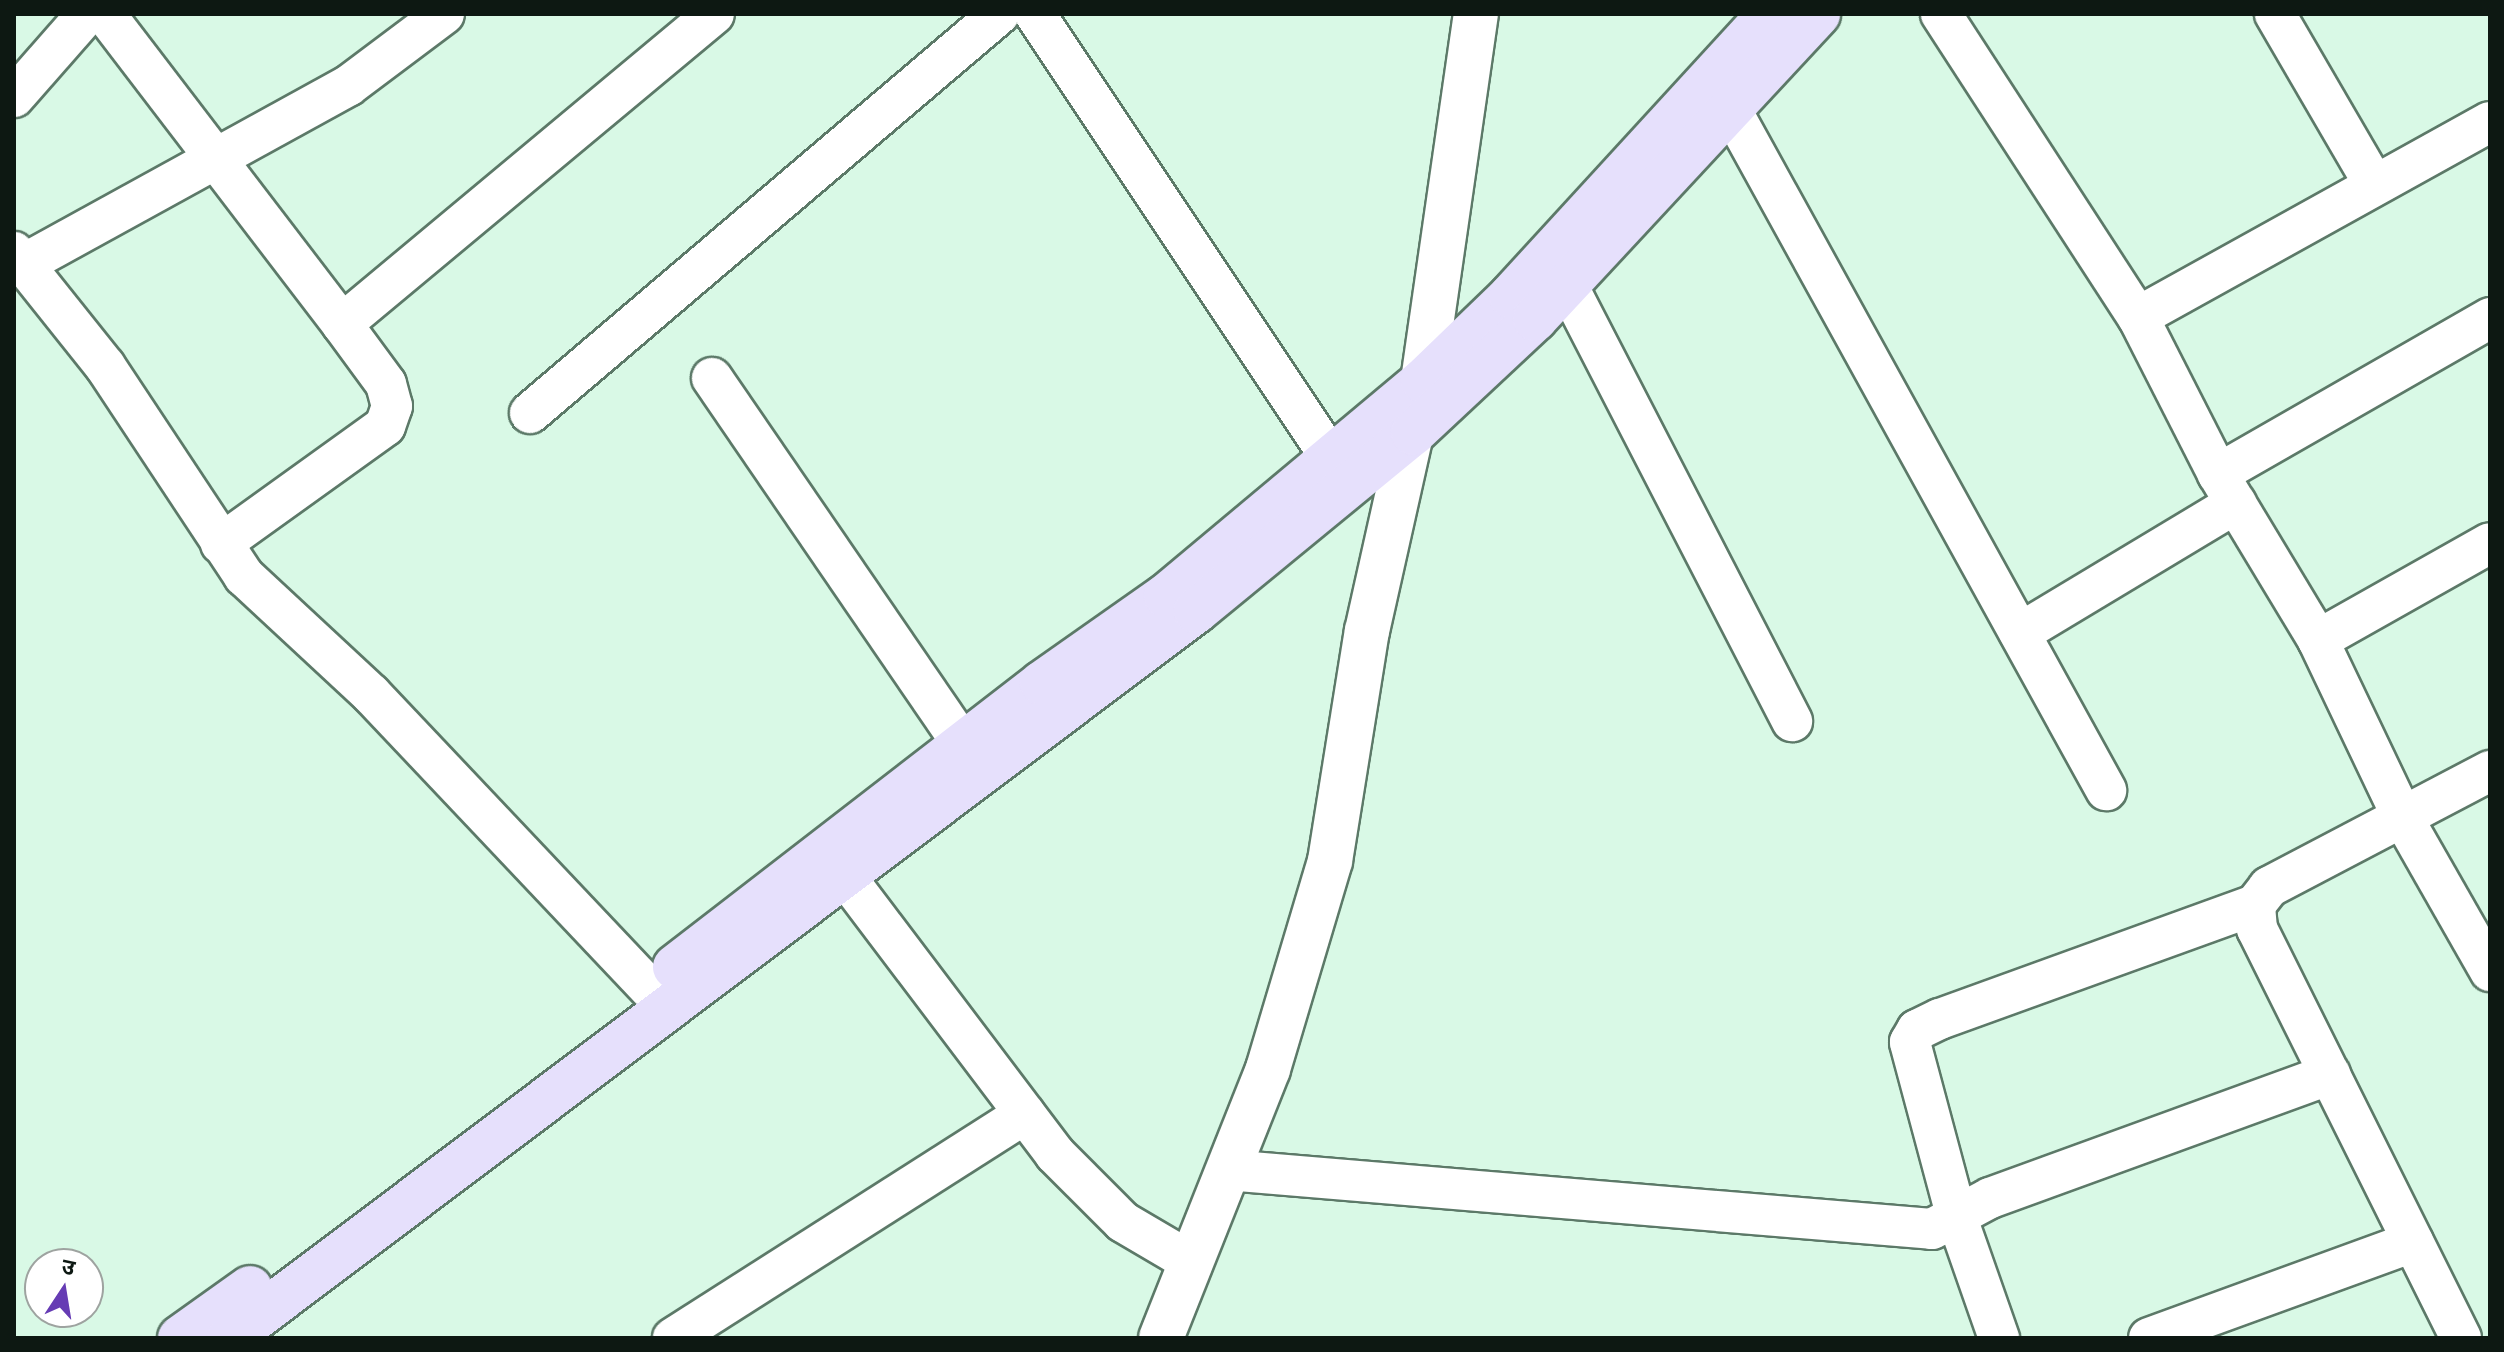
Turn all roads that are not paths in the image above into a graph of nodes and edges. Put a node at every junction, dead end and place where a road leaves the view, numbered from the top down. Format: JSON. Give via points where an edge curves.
{"nodes":[{"id":1,"x":87,"y":14,"type":"edge"},
{"id":2,"x":105,"y":14,"type":"edge"},
{"id":3,"x":444,"y":14,"type":"edge"},
{"id":4,"x":714,"y":14,"type":"edge"},
{"id":5,"x":999,"y":14,"type":"edge"},
{"id":6,"x":1035,"y":14,"type":"edge"},
{"id":7,"x":1476,"y":14,"type":"edge"},
{"id":8,"x":1769,"y":14,"type":"edge"},
{"id":9,"x":1818,"y":14,"type":"edge"},
{"id":10,"x":1941,"y":14,"type":"edge"},
{"id":11,"x":2275,"y":14,"type":"edge"},
{"id":12,"x":14,"y":97,"type":"edge"},
{"id":13,"x":1731,"y":110,"type":"junction"},
{"id":14,"x":2490,"y":122,"type":"edge"},
{"id":15,"x":220,"y":157,"type":"junction"},
{"id":16,"x":2374,"y":184,"type":"junction"},
{"id":17,"x":19,"y":258,"type":"edge"},
{"id":18,"x":1567,"y":285,"type":"junction"},
{"id":19,"x":2138,"y":317,"type":"junction"},
{"id":20,"x":2490,"y":318,"type":"edge"},
{"id":21,"x":342,"y":324,"type":"junction"},
{"id":22,"x":712,"y":378,"type":"dead end"},
{"id":23,"x":1423,"y":381,"type":"junction"},
{"id":24,"x":530,"y":413,"type":"dead end"},
{"id":25,"x":1413,"y":433,"type":"junction"},
{"id":26,"x":1331,"y":458,"type":"junction"},
{"id":27,"x":2227,"y":488,"type":"junction"},
{"id":28,"x":2490,"y":543,"type":"edge"},
{"id":29,"x":221,"y":544,"type":"junction"},
{"id":30,"x":2020,"y":633,"type":"junction"},
{"id":31,"x":2318,"y":640,"type":"junction"},
{"id":32,"x":1792,"y":721,"type":"dead end"},
{"id":33,"x":963,"y":744,"type":"junction"},
{"id":34,"x":2490,"y":771,"type":"edge"},
{"id":35,"x":2106,"y":790,"type":"dead end"},
{"id":36,"x":2404,"y":820,"type":"junction"},
{"id":37,"x":835,"y":864,"type":"junction"},
{"id":38,"x":2255,"y":905,"type":"junction"},
{"id":39,"x":2490,"y":971,"type":"edge"},
{"id":40,"x":649,"y":988,"type":"junction"},
{"id":41,"x":2330,"y":1074,"type":"junction"},
{"id":42,"x":1025,"y":1114,"type":"junction"},
{"id":43,"x":447,"y":1161,"type":"junction"},
{"id":44,"x":1227,"y":1170,"type":"junction"},
{"id":45,"x":1957,"y":1218,"type":"junction"},
{"id":46,"x":2413,"y":1242,"type":"junction"},
{"id":47,"x":1191,"y":1262,"type":"junction"},
{"id":48,"x":180,"y":1338,"type":"edge"},
{"id":49,"x":229,"y":1338,"type":"edge"},
{"id":50,"x":673,"y":1338,"type":"edge"},
{"id":51,"x":1161,"y":1338,"type":"edge"},
{"id":52,"x":1999,"y":1338,"type":"edge"},
{"id":53,"x":2149,"y":1338,"type":"edge"},
{"id":54,"x":2461,"y":1338,"type":"edge"}],
"edges":[{"from":1,"to":12,"type":"street"},
{"from":2,"to":15,"type":"street"},
{"from":3,"to":15,"type":"street","via":[[348,86]]},
{"from":4,"to":21,"type":"street"},
{"from":5,"to":24,"type":"street"},
{"from":6,"to":26,"type":"street"},
{"from":7,"to":23,"type":"street"},
{"from":8,"to":23,"type":"main road","via":[[1511,296]]},
{"from":9,"to":13,"type":"main road"},
{"from":10,"to":19,"type":"street"},
{"from":11,"to":16,"type":"street"},
{"from":13,"to":18,"type":"main road"},
{"from":13,"to":30,"type":"street"},
{"from":14,"to":16,"type":"street"},
{"from":15,"to":17,"type":"street"},
{"from":15,"to":21,"type":"street"},
{"from":16,"to":19,"type":"street"},
{"from":17,"to":29,"type":"street","via":[[105,366]]},
{"from":18,"to":25,"type":"main road"},
{"from":18,"to":32,"type":"street"},
{"from":19,"to":27,"type":"street"},
{"from":20,"to":27,"type":"street"},
{"from":21,"to":29,"type":"street","via":[[386,384],[392,406],[385,426]]},
{"from":22,"to":33,"type":"street"},
{"from":23,"to":25,"type":"street"},
{"from":23,"to":26,"type":"main road"},
{"from":25,"to":37,"type":"main road","via":[[1196,611]]},
{"from":25,"to":44,"type":"street","via":[[1367,631],[1330,861],[1268,1069]]},
{"from":26,"to":33,"type":"main road","via":[[1166,596]]},
{"from":27,"to":30,"type":"street"},
{"from":27,"to":31,"type":"street"},
{"from":28,"to":31,"type":"street"},
{"from":29,"to":40,"type":"street","via":[[244,576],[371,694]]},
{"from":30,"to":35,"type":"street"},
{"from":31,"to":36,"type":"street"},
{"from":33,"to":37,"type":"main road"},
{"from":34,"to":36,"type":"street"},
{"from":36,"to":38,"type":"street","via":[[2269,887]]},
{"from":36,"to":39,"type":"street"},
{"from":37,"to":40,"type":"main road"},
{"from":37,"to":42,"type":"street"},
{"from":37,"to":43,"type":"main road"},
{"from":38,"to":41,"type":"street","via":[[2257,929]]},
{"from":38,"to":45,"type":"street","via":[[1917,1030],[1910,1042],[1914,1064]]},
{"from":40,"to":43,"type":"main road"},
{"from":41,"to":45,"type":"street","via":[[1990,1198]]},
{"from":41,"to":46,"type":"street"},
{"from":42,"to":47,"type":"street","via":[[1113,1213]]},
{"from":42,"to":50,"type":"street"},
{"from":43,"to":48,"type":"main road"},
{"from":43,"to":49,"type":"main road"},
{"from":44,"to":45,"type":"street","via":[[1906,1229],[1932,1229]]},
{"from":44,"to":47,"type":"street"},
{"from":45,"to":52,"type":"street"},
{"from":46,"to":53,"type":"street"},
{"from":46,"to":54,"type":"street"},
{"from":47,"to":51,"type":"street"}]}
